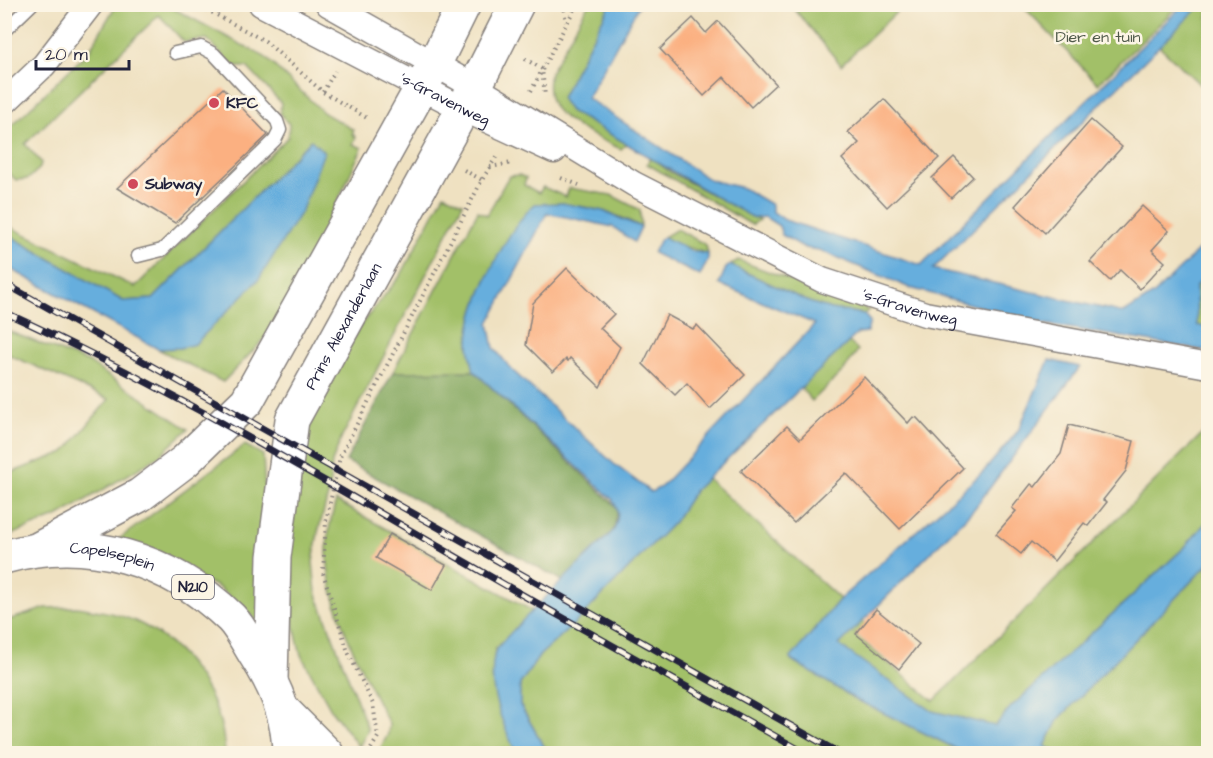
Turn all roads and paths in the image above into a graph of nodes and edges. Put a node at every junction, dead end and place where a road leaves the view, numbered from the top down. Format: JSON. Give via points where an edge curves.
{"nodes":[{"id":1,"x":32,"y":4,"type":"edge"},
{"id":2,"x":196,"y":4,"type":"edge"},
{"id":3,"x":261,"y":4,"type":"edge"},
{"id":4,"x":328,"y":4,"type":"edge"},
{"id":5,"x":464,"y":4,"type":"edge"},
{"id":6,"x":517,"y":4,"type":"edge"},
{"id":7,"x":563,"y":4,"type":"edge"},
{"id":8,"x":577,"y":4,"type":"edge"},
{"id":9,"x":86,"y":7,"type":"edge"},
{"id":10,"x":4,"y":31,"type":"edge"},
{"id":11,"x":175,"y":53,"type":"dead end"},
{"id":12,"x":428,"y":76,"type":"junction"},
{"id":13,"x":324,"y":92,"type":"dead end"},
{"id":14,"x":469,"y":98,"type":"junction"},
{"id":15,"x":4,"y":103,"type":"edge"},
{"id":16,"x":490,"y":167,"type":"dead end"},
{"id":17,"x":138,"y":256,"type":"dead end"},
{"id":18,"x":1209,"y":366,"type":"edge"},
{"id":19,"x":40,"y":548,"type":"junction"},
{"id":20,"x":4,"y":557,"type":"edge"},
{"id":21,"x":277,"y":694,"type":"junction"},
{"id":22,"x":289,"y":753,"type":"edge"},
{"id":23,"x":327,"y":753,"type":"edge"},
{"id":24,"x":369,"y":753,"type":"edge"}],
"edges":[{"from":1,"to":10,"type":"lane"},
{"from":2,"to":13,"type":"path","via":[[266,41]]},
{"from":3,"to":12,"type":"street","name":"'s-Gravenweg"},
{"from":4,"to":12,"type":"street","name":"'s-Gravenweg"},
{"from":5,"to":12,"type":"main road"},
{"from":6,"to":14,"type":"main road","name":"Prins Alexanderlaan"},
{"from":7,"to":8,"type":"path","via":[[567,23]]},
{"from":9,"to":15,"type":"street","via":[[44,65]]},
{"from":11,"to":17,"type":"lane","via":[[201,47],[214,54],[277,121],[280,130],[162,250]]},
{"from":12,"to":14,"type":"street","name":"'s-Gravenweg"},
{"from":12,"to":19,"type":"main road","via":[[247,401],[185,461],[140,495]]},
{"from":14,"to":18,"type":"street","name":"'s-Gravenweg","via":[[510,133],[634,184],[822,280],[925,314]]},
{"from":14,"to":21,"type":"main road","name":"Prins Alexanderlaan","via":[[292,420],[274,557]]},
{"from":16,"to":24,"type":"path","via":[[340,457],[326,521],[323,573],[348,652],[373,704],[378,737]]},
{"from":19,"to":20,"type":"main road","name":"Capelseplein","number":"N210"},
{"from":19,"to":21,"type":"main road","name":"Capelseplein","number":"N210","via":[[122,553],[182,578],[232,619]]},
{"from":21,"to":22,"type":"main road","name":"Capelseplein","number":"N210"},
{"from":21,"to":23,"type":"main road"}]}
